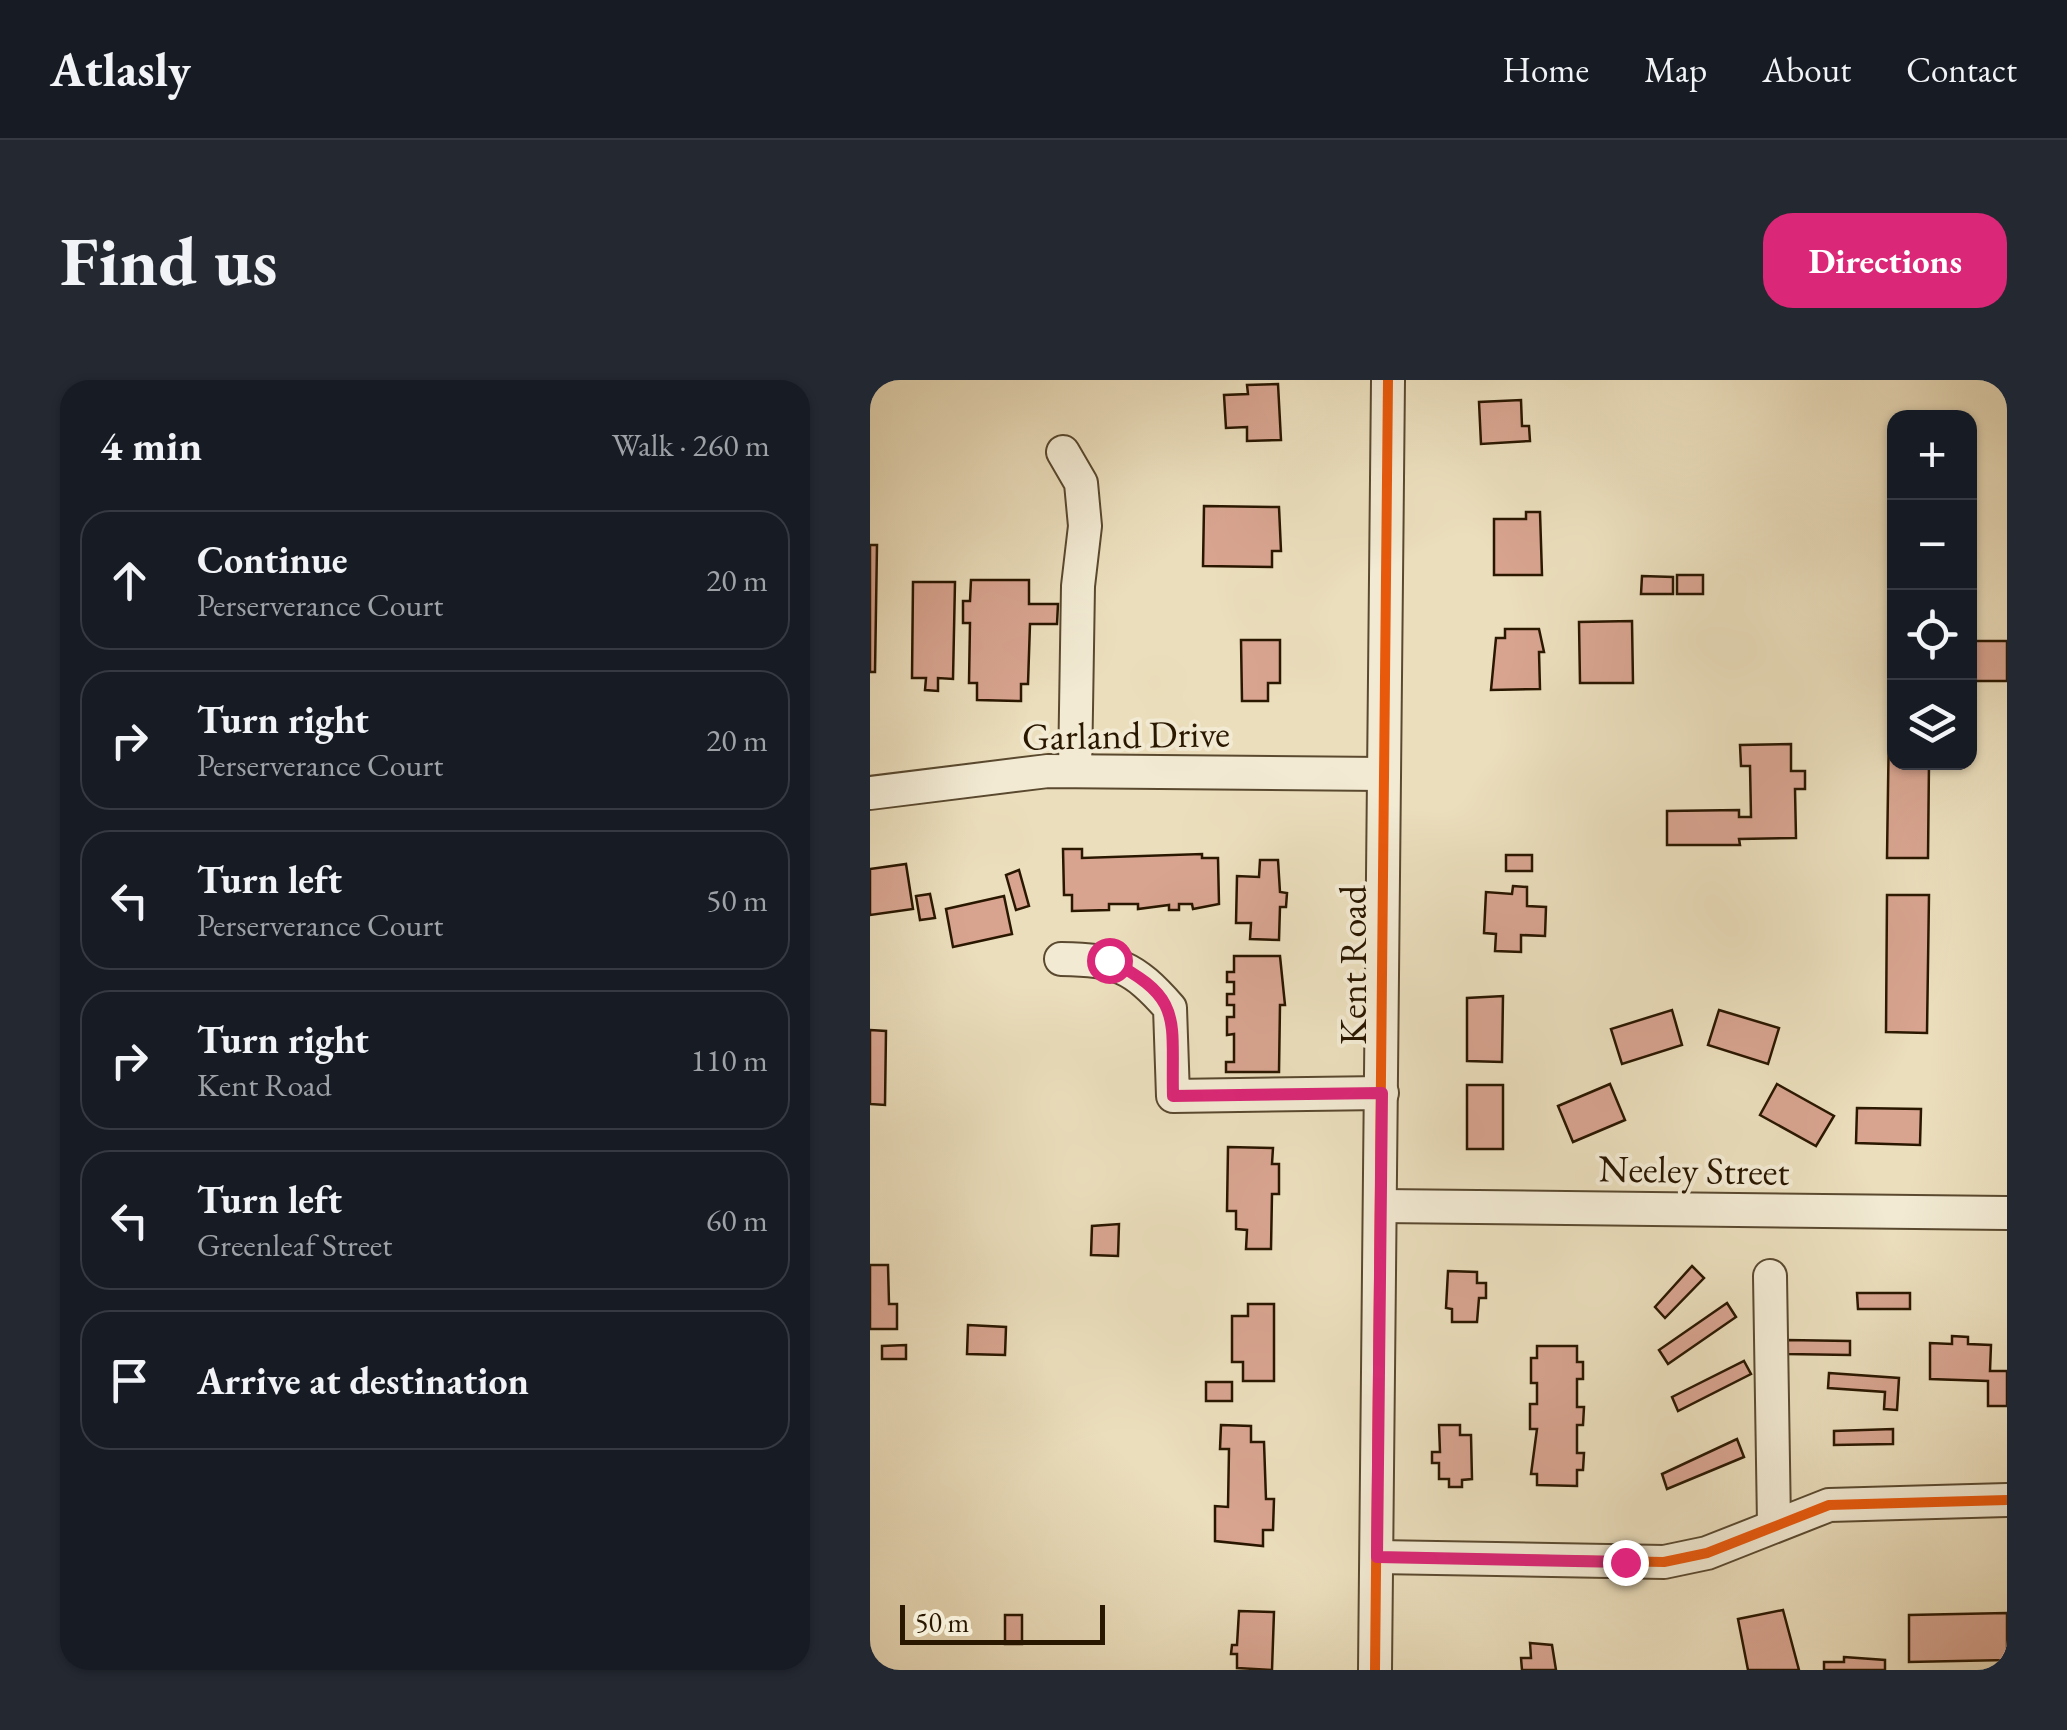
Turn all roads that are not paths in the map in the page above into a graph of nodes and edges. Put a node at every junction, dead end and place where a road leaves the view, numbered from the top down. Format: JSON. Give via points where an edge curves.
{"nodes":[{"id":1,"x":1388,"y":380,"type":"edge"},
{"id":2,"x":1062,"y":452,"type":"dead end"},
{"id":3,"x":1075,"y":770,"type":"junction"},
{"id":4,"x":1384,"y":774,"type":"junction"},
{"id":5,"x":870,"y":793,"type":"edge"},
{"id":6,"x":1062,"y":959,"type":"dead end"},
{"id":7,"x":1382,"y":1093,"type":"junction"},
{"id":8,"x":1381,"y":1206,"type":"junction"},
{"id":9,"x":2007,"y":1213,"type":"edge"},
{"id":10,"x":1770,"y":1276,"type":"dead end"},
{"id":11,"x":2007,"y":1500,"type":"edge"},
{"id":12,"x":1774,"y":1524,"type":"junction"},
{"id":13,"x":1377,"y":1557,"type":"junction"},
{"id":14,"x":1374,"y":1670,"type":"edge"}],
"edges":[{"from":1,"to":4,"type":"street","name":"Kent Road"},
{"from":2,"to":3,"type":"street","via":[[1081,483],[1086,526],[1078,586]]},
{"from":3,"to":4,"type":"street","name":"Garland Drive"},
{"from":3,"to":5,"type":"street","name":"Garland Drive"},
{"from":4,"to":7,"type":"street","name":"Kent Road"},
{"from":6,"to":7,"type":"street","via":[[1109,960],[1143,978],[1170,1008],[1173,1096]]},
{"from":7,"to":8,"type":"street","name":"Kent Road"},
{"from":8,"to":9,"type":"street","name":"Neeley Street"},
{"from":8,"to":13,"type":"street","name":"Kent Road"},
{"from":10,"to":12,"type":"street"},
{"from":11,"to":12,"type":"street","via":[[1829,1505]]},
{"from":12,"to":13,"type":"street","via":[[1720,1548],[1664,1562]]},
{"from":13,"to":14,"type":"street","name":"Kent Road"}]}
